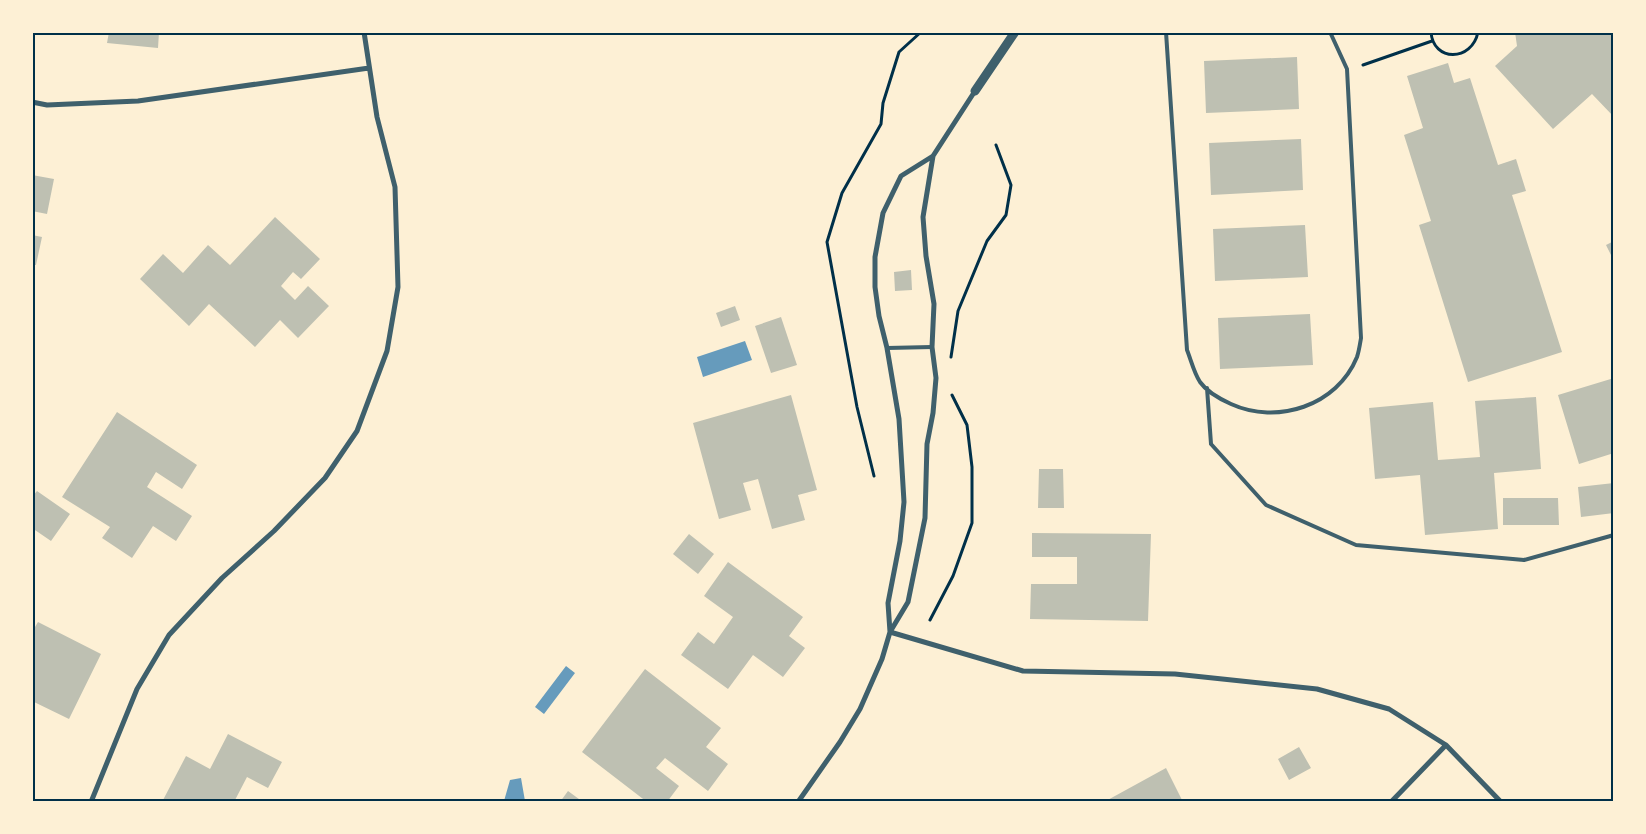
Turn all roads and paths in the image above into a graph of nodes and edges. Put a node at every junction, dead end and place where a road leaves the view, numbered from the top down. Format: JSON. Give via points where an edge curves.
{"nodes":[{"id":1,"x":364,"y":32,"type":"edge"},
{"id":2,"x":1015,"y":32,"type":"edge"},
{"id":3,"x":1166,"y":32,"type":"edge"},
{"id":4,"x":1330,"y":32,"type":"edge"},
{"id":5,"x":1431,"y":32,"type":"edge"},
{"id":6,"x":1478,"y":32,"type":"edge"},
{"id":7,"x":1432,"y":41,"type":"junction"},
{"id":8,"x":1364,"y":65,"type":"dead end"},
{"id":9,"x":369,"y":68,"type":"junction"},
{"id":10,"x":975,"y":91,"type":"joint"},
{"id":11,"x":32,"y":102,"type":"edge"},
{"id":12,"x":996,"y":145,"type":"dead end"},
{"id":13,"x":933,"y":156,"type":"junction"},
{"id":14,"x":932,"y":347,"type":"junction"},
{"id":15,"x":887,"y":348,"type":"junction"},
{"id":16,"x":950,"y":364,"type":"dead end"},
{"id":17,"x":951,"y":386,"type":"dead end"},
{"id":18,"x":1206,"y":388,"type":"junction"},
{"id":19,"x":1614,"y":535,"type":"edge"},
{"id":20,"x":930,"y":620,"type":"dead end"},
{"id":21,"x":890,"y":632,"type":"junction"},
{"id":22,"x":1446,"y":745,"type":"junction"},
{"id":23,"x":91,"y":802,"type":"edge"},
{"id":24,"x":798,"y":802,"type":"edge"},
{"id":25,"x":1391,"y":802,"type":"edge"},
{"id":26,"x":1501,"y":802,"type":"edge"}],
"edges":[{"from":1,"to":9,"type":"street"},
{"from":2,"to":10,"type":"street"},
{"from":3,"to":18,"type":"lane","via":[[1187,350],[1200,382]]},
{"from":4,"to":18,"type":"lane","via":[[1347,69],[1361,338],[1357,356],[1337,387],[1317,402],[1292,411],[1269,414],[1240,408],[1217,398]]},
{"from":5,"to":7,"type":"path"},
{"from":6,"to":7,"type":"path","via":[[1473,46],[1461,54],[1446,54]]},
{"from":7,"to":8,"type":"path"},
{"from":9,"to":11,"type":"street","via":[[138,101],[47,105]]},
{"from":9,"to":23,"type":"street","via":[[394,187],[398,287],[387,351],[357,431],[325,478],[222,578],[169,635],[137,689]]},
{"from":10,"to":13,"type":"street"},
{"from":12,"to":16,"type":"path","via":[[1011,185],[1006,215],[987,242],[958,311]]},
{"from":13,"to":14,"type":"street","via":[[923,217],[934,304]]},
{"from":13,"to":15,"type":"street","via":[[901,176],[883,213],[875,257],[875,287]]},
{"from":14,"to":15,"type":"lane"},
{"from":14,"to":21,"type":"street","via":[[936,378],[928,444],[925,518],[908,602]]},
{"from":15,"to":21,"type":"street","via":[[899,419],[904,502],[888,603]]},
{"from":17,"to":20,"type":"path","via":[[967,425],[972,467],[972,523],[953,576]]},
{"from":18,"to":19,"type":"lane","via":[[1211,444],[1266,505],[1356,545],[1524,560]]},
{"from":21,"to":22,"type":"street","via":[[1022,671],[1175,674],[1318,689],[1389,709]]},
{"from":21,"to":24,"type":"street","via":[[860,709]]},
{"from":22,"to":25,"type":"street"},
{"from":22,"to":26,"type":"street"}]}
